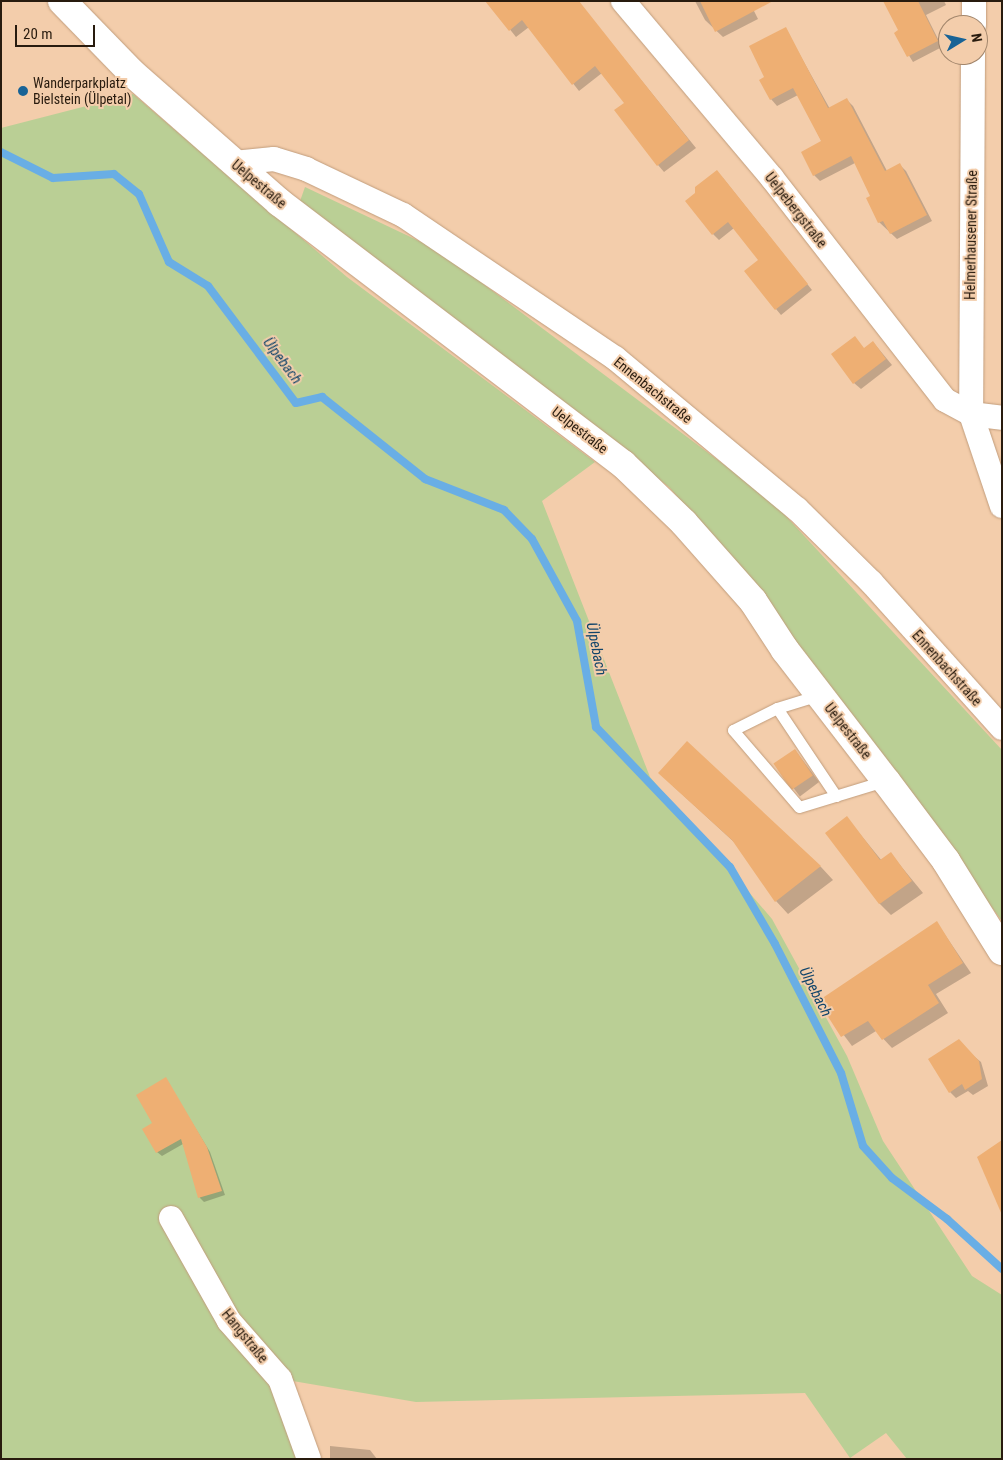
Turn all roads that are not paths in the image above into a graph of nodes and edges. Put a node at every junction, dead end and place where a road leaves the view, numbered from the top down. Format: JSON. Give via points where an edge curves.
{"nodes":[{"id":1,"x":62,"y":1,"type":"edge"},
{"id":2,"x":622,"y":1,"type":"edge"},
{"id":3,"x":974,"y":1,"type":"edge"},
{"id":4,"x":974,"y":15,"type":"edge"},
{"id":5,"x":973,"y":65,"type":"edge"},
{"id":6,"x":234,"y":163,"type":"junction"},
{"id":7,"x":971,"y":414,"type":"junction"},
{"id":8,"x":1002,"y":418,"type":"edge"},
{"id":9,"x":1002,"y":506,"type":"edge"},
{"id":10,"x":819,"y":695,"type":"junction"},
{"id":11,"x":777,"y":708,"type":"junction"},
{"id":12,"x":1002,"y":728,"type":"edge"},
{"id":13,"x":886,"y":780,"type":"junction"},
{"id":14,"x":836,"y":796,"type":"junction"},
{"id":15,"x":1002,"y":951,"type":"edge"},
{"id":16,"x":170,"y":1218,"type":"dead end"},
{"id":17,"x":308,"y":1459,"type":"edge"}],
"edges":[{"from":1,"to":6,"type":"main road","name":"Uelpestraße","via":[[132,73]]},
{"from":2,"to":7,"type":"street","name":"Uelpebergstraße","via":[[772,178],[945,400]]},
{"from":3,"to":4,"type":"street"},
{"from":5,"to":7,"type":"street","name":"Helmerhausener Straße"},
{"from":6,"to":10,"type":"main road","name":"Uelpestraße","via":[[279,202],[623,464],[684,522],[753,601]]},
{"from":6,"to":12,"type":"street","name":"Ennenbachstraße","via":[[274,159],[306,169],[403,214],[615,358],[797,509],[871,582]]},
{"from":7,"to":8,"type":"street","name":"Uelpebergstraße"},
{"from":7,"to":9,"type":"street"},
{"from":10,"to":11,"type":"lane"},
{"from":10,"to":13,"type":"main road","name":"Uelpestraße"},
{"from":11,"to":14,"type":"lane"},
{"from":11,"to":14,"type":"lane","via":[[733,730],[799,807]]},
{"from":13,"to":14,"type":"lane"},
{"from":13,"to":15,"type":"main road","name":"Uelpestraße","via":[[946,861]]},
{"from":16,"to":17,"type":"street","name":"Hangstraße","via":[[230,1321],[280,1379]]}]}
